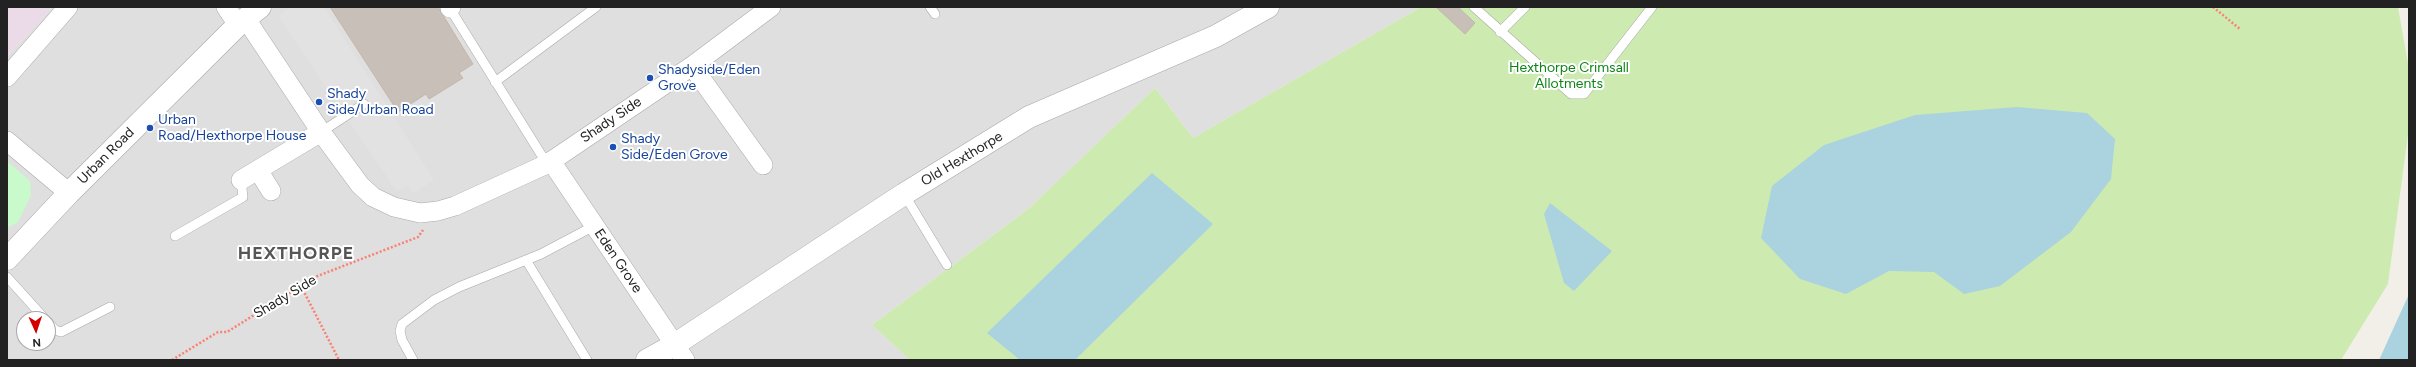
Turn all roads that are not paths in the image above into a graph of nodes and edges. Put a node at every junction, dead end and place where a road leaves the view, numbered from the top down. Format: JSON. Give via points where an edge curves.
{"nodes":[{"id":1,"x":68,"y":7,"type":"edge"},
{"id":2,"x":226,"y":7,"type":"edge"},
{"id":3,"x":450,"y":7,"type":"edge"},
{"id":4,"x":596,"y":7,"type":"edge"},
{"id":5,"x":1474,"y":7,"type":"edge"},
{"id":6,"x":1525,"y":7,"type":"edge"},
{"id":7,"x":1652,"y":7,"type":"edge"},
{"id":8,"x":764,"y":9,"type":"edge"},
{"id":9,"x":1260,"y":9,"type":"edge"},
{"id":10,"x":248,"y":17,"type":"edge"},
{"id":11,"x":1500,"y":32,"type":"junction"},
{"id":12,"x":692,"y":66,"type":"junction"},
{"id":13,"x":7,"y":76,"type":"edge"},
{"id":14,"x":495,"y":82,"type":"junction"},
{"id":15,"x":364,"y":104,"type":"dead end"},
{"id":16,"x":321,"y":132,"type":"junction"},
{"id":17,"x":7,"y":141,"type":"edge"},
{"id":18,"x":549,"y":163,"type":"junction"},
{"id":19,"x":763,"y":165,"type":"dead end"},
{"id":20,"x":258,"y":170,"type":"junction"},
{"id":21,"x":241,"y":180,"type":"joint"},
{"id":22,"x":271,"y":191,"type":"dead end"},
{"id":23,"x":69,"y":192,"type":"junction"},
{"id":24,"x":904,"y":194,"type":"junction"},
{"id":25,"x":594,"y":226,"type":"junction"},
{"id":26,"x":175,"y":236,"type":"dead end"},
{"id":27,"x":7,"y":259,"type":"edge"},
{"id":28,"x":526,"y":260,"type":"junction"},
{"id":29,"x":948,"y":265,"type":"dead end"},
{"id":30,"x":7,"y":277,"type":"edge"},
{"id":31,"x":110,"y":307,"type":"dead end"},
{"id":32,"x":38,"y":311,"type":"edge"},
{"id":33,"x":56,"y":330,"type":"edge"},
{"id":34,"x":679,"y":352,"type":"edge"},
{"id":35,"x":413,"y":360,"type":"edge"},
{"id":36,"x":587,"y":360,"type":"edge"},
{"id":37,"x":646,"y":360,"type":"edge"}],
"edges":[{"from":1,"to":13,"type":"street"},
{"from":2,"to":10,"type":"street","name":"Shady Side"},
{"from":3,"to":14,"type":"lane"},
{"from":4,"to":14,"type":"lane"},
{"from":5,"to":11,"type":"lane"},
{"from":6,"to":11,"type":"lane"},
{"from":7,"to":11,"type":"lane","via":[[1584,94],[1571,94]]},
{"from":8,"to":12,"type":"street","name":"Shady Side"},
{"from":9,"to":24,"type":"street","name":"Old Hexthorpe","via":[[1202,42],[1029,118]]},
{"from":10,"to":16,"type":"street","name":"Shady Side"},
{"from":10,"to":23,"type":"street","name":"Urban Road"},
{"from":12,"to":18,"type":"street","name":"Shady Side"},
{"from":12,"to":19,"type":"street"},
{"from":14,"to":18,"type":"lane"},
{"from":15,"to":16,"type":"lane"},
{"from":16,"to":18,"type":"street","name":"Shady Side","via":[[360,185],[373,197],[394,207],[420,213],[455,206]]},
{"from":16,"to":20,"type":"street"},
{"from":17,"to":23,"type":"street"},
{"from":18,"to":25,"type":"street","name":"Eden Grove"},
{"from":20,"to":21,"type":"street"},
{"from":20,"to":22,"type":"street"},
{"from":21,"to":26,"type":"lane","via":[[243,197]]},
{"from":23,"to":27,"type":"street","name":"Urban Road"},
{"from":24,"to":29,"type":"lane"},
{"from":24,"to":34,"type":"street","name":"Old Hexthorpe"},
{"from":25,"to":28,"type":"lane"},
{"from":25,"to":34,"type":"street","name":"Eden Grove"},
{"from":28,"to":35,"type":"lane","via":[[440,296],[402,324],[402,340]]},
{"from":28,"to":36,"type":"lane"},
{"from":30,"to":32,"type":"lane"},
{"from":31,"to":33,"type":"lane","via":[[61,332]]},
{"from":34,"to":37,"type":"street","name":"Old Hexthorpe"}]}
